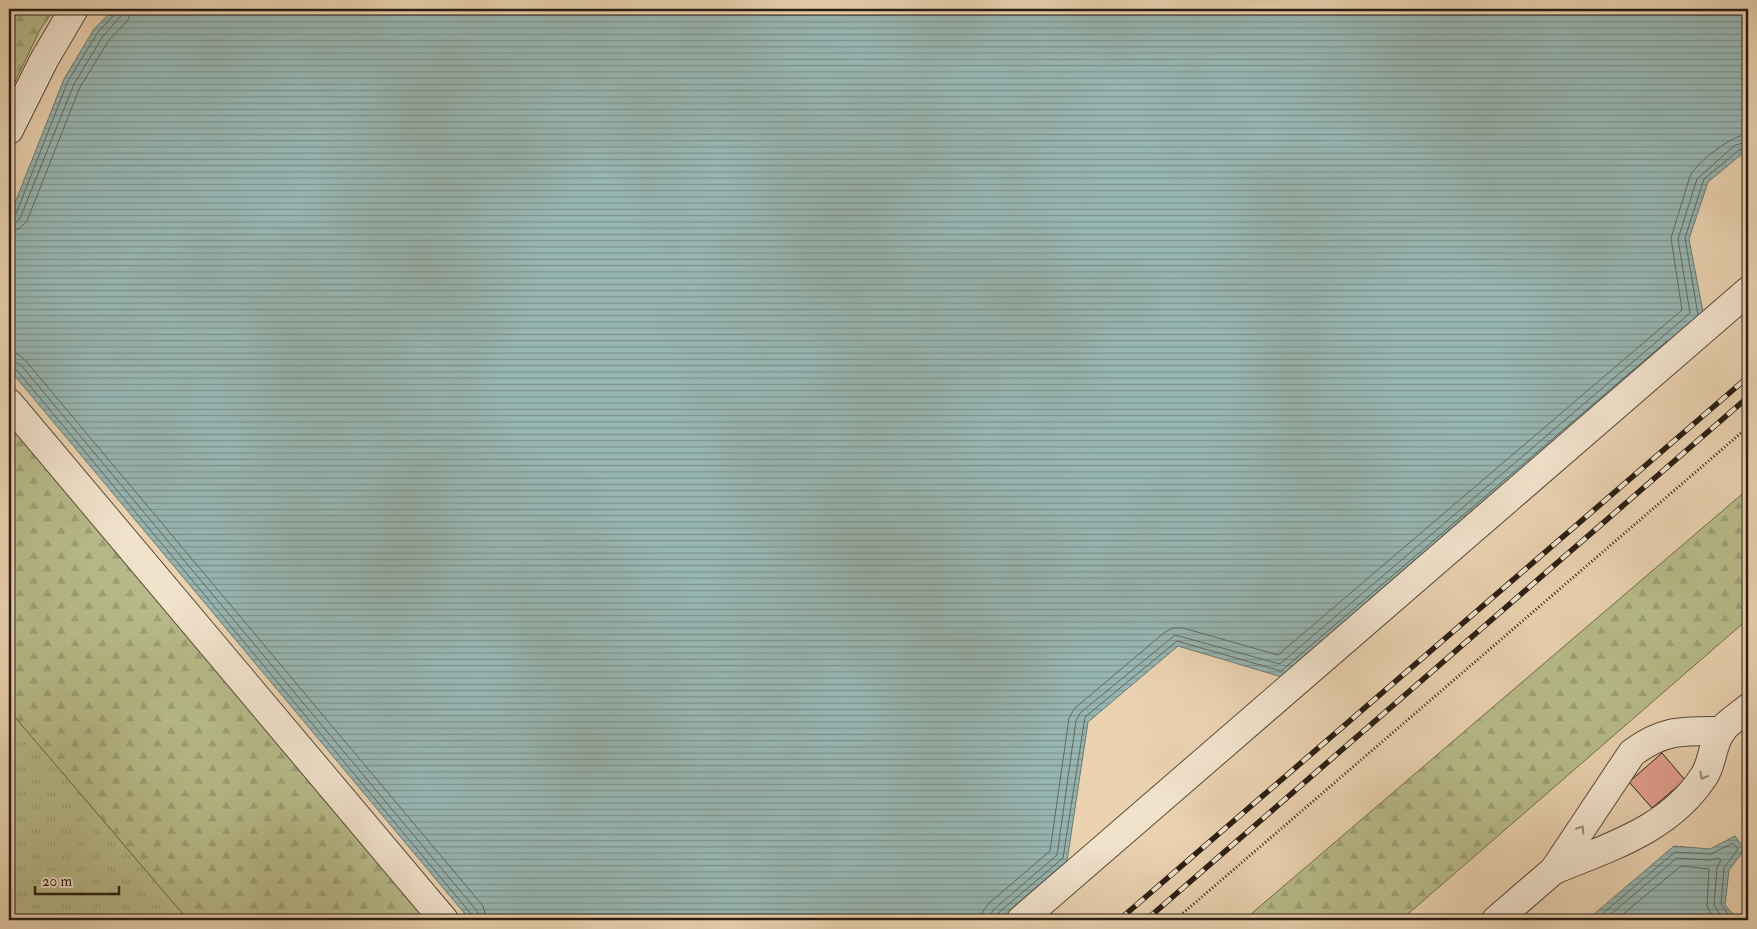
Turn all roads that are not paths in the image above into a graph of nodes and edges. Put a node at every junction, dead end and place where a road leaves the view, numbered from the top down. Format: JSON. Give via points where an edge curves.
{"nodes":[{"id":1,"x":74,"y":9,"type":"edge"},
{"id":2,"x":9,"y":130,"type":"edge"},
{"id":3,"x":1748,"y":291,"type":"edge"},
{"id":4,"x":9,"y":403,"type":"edge"},
{"id":5,"x":1748,"y":708,"type":"edge"},
{"id":6,"x":1722,"y":731,"type":"junction"},
{"id":7,"x":1554,"y":870,"type":"junction"},
{"id":8,"x":444,"y":920,"type":"edge"},
{"id":9,"x":1021,"y":920,"type":"edge"},
{"id":10,"x":1496,"y":920,"type":"edge"}],
"edges":[{"from":1,"to":2,"type":"lane"},
{"from":3,"to":9,"type":"lane"},
{"from":4,"to":8,"type":"lane"},
{"from":5,"to":6,"type":"lane"},
{"from":6,"to":7,"type":"lane","one_way":true,"via":[[1705,775],[1669,816],[1624,841]]},
{"from":7,"to":6,"type":"lane","one_way":true,"via":[[1632,753],[1664,734]]},
{"from":7,"to":10,"type":"lane"}]}
